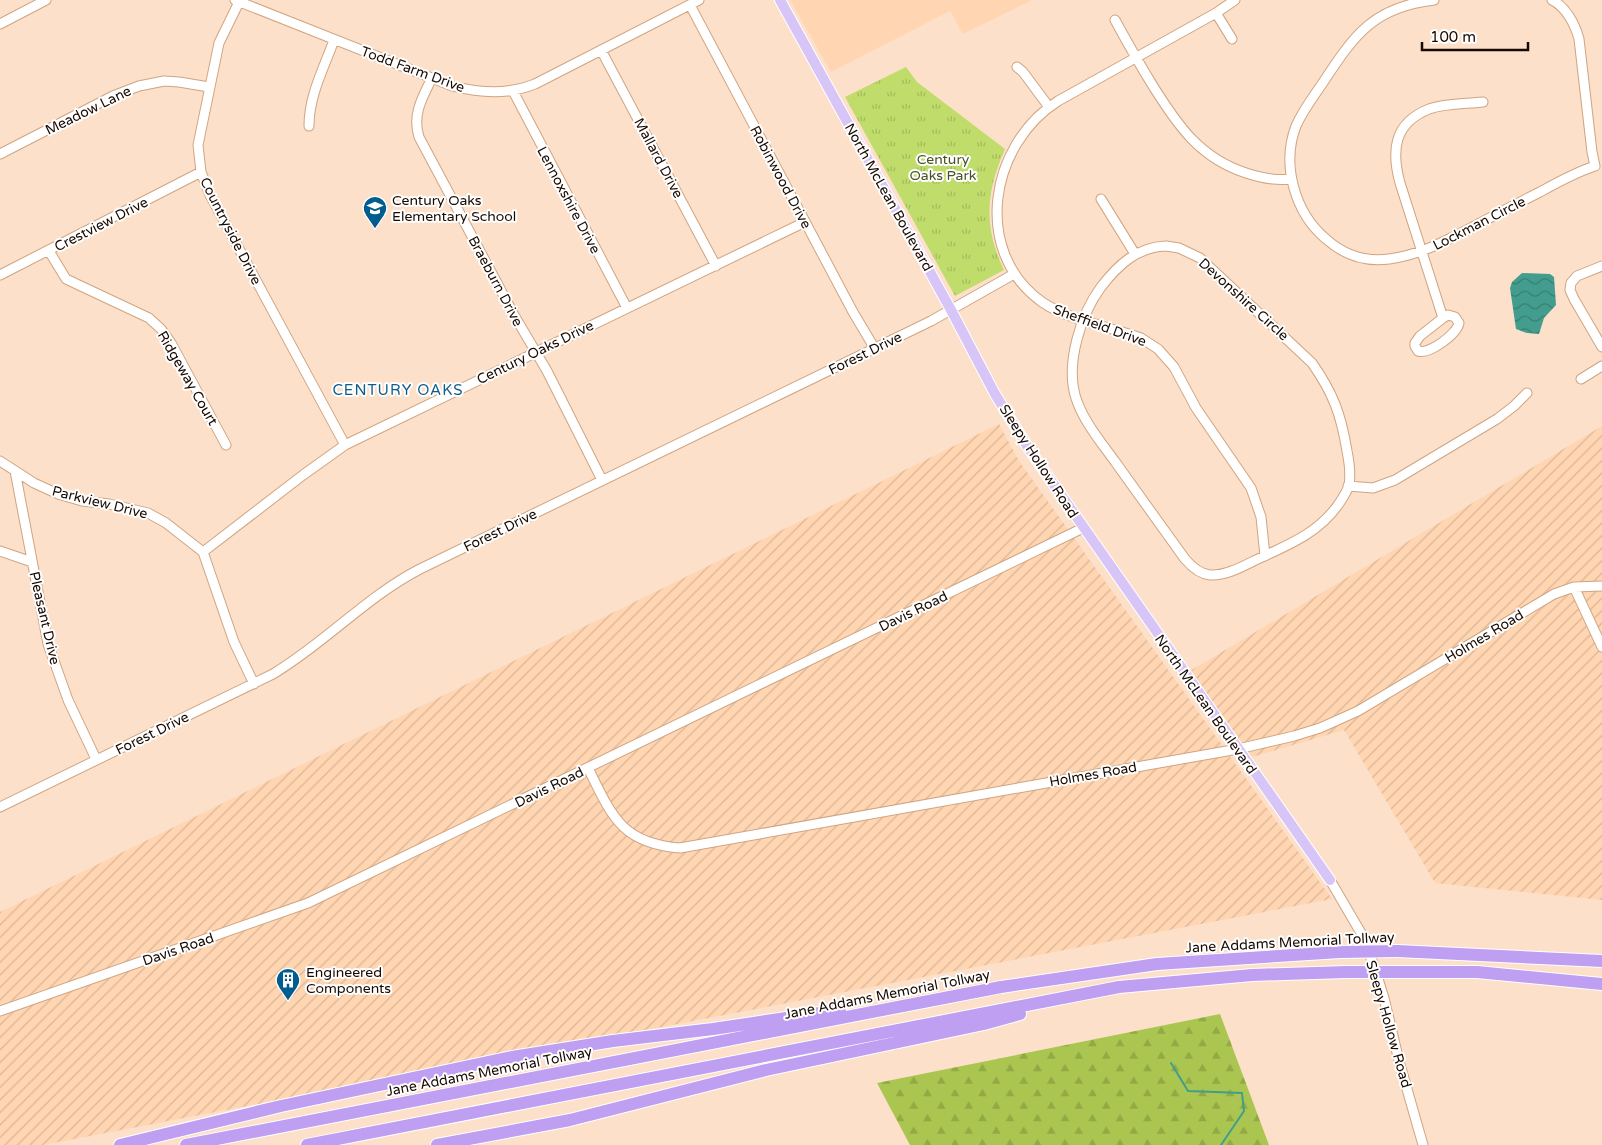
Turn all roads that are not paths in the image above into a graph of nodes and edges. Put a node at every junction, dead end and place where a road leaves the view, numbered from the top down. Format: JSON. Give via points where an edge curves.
{"nodes":[{"id":1,"x":46,"y":0,"type":"edge"},
{"id":2,"x":699,"y":0,"type":"edge"},
{"id":3,"x":780,"y":0,"type":"edge"},
{"id":4,"x":1434,"y":0,"type":"edge"},
{"id":5,"x":237,"y":1,"type":"edge"},
{"id":6,"x":1232,"y":1,"type":"edge"},
{"id":7,"x":1555,"y":1,"type":"edge"},
{"id":8,"x":690,"y":5,"type":"junction"},
{"id":9,"x":1216,"y":13,"type":"junction"},
{"id":10,"x":1115,"y":20,"type":"dead end"},
{"id":11,"x":0,"y":24,"type":"edge"},
{"id":12,"x":1232,"y":39,"type":"dead end"},
{"id":13,"x":334,"y":40,"type":"junction"},
{"id":14,"x":601,"y":50,"type":"junction"},
{"id":15,"x":1136,"y":58,"type":"junction"},
{"id":16,"x":1017,"y":68,"type":"dead end"},
{"id":17,"x":432,"y":78,"type":"junction"},
{"id":18,"x":209,"y":87,"type":"junction"},
{"id":19,"x":513,"y":91,"type":"junction"},
{"id":20,"x":1483,"y":102,"type":"dead end"},
{"id":21,"x":1049,"y":107,"type":"junction"},
{"id":22,"x":309,"y":126,"type":"dead end"},
{"id":23,"x":0,"y":154,"type":"edge"},
{"id":24,"x":201,"y":172,"type":"junction"},
{"id":25,"x":1291,"y":178,"type":"junction"},
{"id":26,"x":1101,"y":199,"type":"dead end"},
{"id":27,"x":805,"y":222,"type":"junction"},
{"id":28,"x":49,"y":251,"type":"junction"},
{"id":29,"x":1422,"y":251,"type":"junction"},
{"id":30,"x":1135,"y":254,"type":"junction"},
{"id":31,"x":716,"y":266,"type":"junction"},
{"id":32,"x":1602,"y":266,"type":"edge"},
{"id":33,"x":1014,"y":274,"type":"junction"},
{"id":34,"x":0,"y":276,"type":"edge"},
{"id":35,"x":627,"y":308,"type":"junction"},
{"id":36,"x":951,"y":310,"type":"junction"},
{"id":37,"x":1443,"y":318,"type":"junction"},
{"id":38,"x":1084,"y":320,"type":"junction"},
{"id":39,"x":1602,"y":347,"type":"edge"},
{"id":40,"x":875,"y":349,"type":"junction"},
{"id":41,"x":536,"y":353,"type":"junction"},
{"id":42,"x":1602,"y":366,"type":"edge"},
{"id":43,"x":1581,"y":379,"type":"dead end"},
{"id":44,"x":1526,"y":393,"type":"dead end"},
{"id":45,"x":995,"y":394,"type":"joint"},
{"id":46,"x":226,"y":445,"type":"dead end"},
{"id":47,"x":345,"y":445,"type":"junction"},
{"id":48,"x":0,"y":461,"type":"edge"},
{"id":49,"x":15,"y":471,"type":"junction"},
{"id":50,"x":602,"y":480,"type":"junction"},
{"id":51,"x":1348,"y":486,"type":"junction"},
{"id":52,"x":1083,"y":528,"type":"junction"},
{"id":53,"x":0,"y":551,"type":"edge"},
{"id":54,"x":203,"y":552,"type":"junction"},
{"id":55,"x":1265,"y":556,"type":"junction"},
{"id":56,"x":32,"y":562,"type":"junction"},
{"id":57,"x":1602,"y":586,"type":"edge"},
{"id":58,"x":1574,"y":587,"type":"junction"},
{"id":59,"x":1602,"y":647,"type":"edge"},
{"id":60,"x":254,"y":684,"type":"junction"},
{"id":61,"x":1238,"y":749,"type":"junction"},
{"id":62,"x":96,"y":759,"type":"junction"},
{"id":63,"x":588,"y":768,"type":"junction"},
{"id":64,"x":0,"y":807,"type":"edge"},
{"id":65,"x":1330,"y":880,"type":"joint"},
{"id":66,"x":1602,"y":961,"type":"edge"},
{"id":67,"x":1602,"y":984,"type":"edge"},
{"id":68,"x":1001,"y":987,"type":"junction"},
{"id":69,"x":1094,"y":992,"type":"junction"},
{"id":70,"x":0,"y":1011,"type":"edge"},
{"id":71,"x":120,"y":1145,"type":"edge"},
{"id":72,"x":186,"y":1145,"type":"edge"},
{"id":73,"x":306,"y":1145,"type":"edge"},
{"id":74,"x":437,"y":1145,"type":"edge"},
{"id":75,"x":1423,"y":1145,"type":"edge"}],
"edges":[{"from":1,"to":11,"type":"street"},
{"from":2,"to":8,"type":"street","name":"Todd Farm Drive"},
{"from":3,"to":36,"type":"main road","name":"North McLean Boulevard"},
{"from":4,"to":25,"type":"street","name":"Lockman Circle","via":[[1408,4],[1387,12],[1350,42],[1296,127],[1291,149]]},
{"from":5,"to":13,"type":"street","name":"Todd Farm Drive"},
{"from":5,"to":18,"type":"street","name":"Countryside Drive","via":[[219,42]]},
{"from":6,"to":9,"type":"street","name":"Sheffield Drive"},
{"from":7,"to":29,"type":"street","name":"Lockman Circle","via":[[1572,21],[1579,39],[1595,166]]},
{"from":8,"to":14,"type":"street","name":"Todd Farm Drive"},
{"from":8,"to":27,"type":"street","name":"Robinwood Drive"},
{"from":9,"to":12,"type":"street"},
{"from":9,"to":15,"type":"street","name":"Sheffield Drive"},
{"from":10,"to":15,"type":"street"},
{"from":13,"to":17,"type":"street","name":"Todd Farm Drive"},
{"from":13,"to":22,"type":"street","via":[[314,94]]},
{"from":14,"to":19,"type":"street","name":"Todd Farm Drive","via":[[535,84]]},
{"from":14,"to":31,"type":"street","name":"Mallard Drive"},
{"from":15,"to":21,"type":"street","name":"Sheffield Drive"},
{"from":15,"to":25,"type":"street","via":[[1178,125],[1206,153],[1252,175]]},
{"from":16,"to":21,"type":"street"},
{"from":17,"to":19,"type":"street","name":"Todd Farm Drive","via":[[479,91]]},
{"from":17,"to":41,"type":"street","name":"Braeburn Drive","via":[[417,110],[419,137]]},
{"from":18,"to":23,"type":"street","name":"Meadow Lane","via":[[179,82],[138,86]]},
{"from":18,"to":24,"type":"street","name":"Countryside Drive","via":[[198,145]]},
{"from":19,"to":35,"type":"street","name":"Lennoxshire Drive"},
{"from":20,"to":29,"type":"street","via":[[1431,109],[1419,114],[1406,125],[1398,138],[1396,167]]},
{"from":21,"to":33,"type":"street","name":"Sheffield Drive","via":[[1016,145],[1004,168],[998,193],[998,230]]},
{"from":24,"to":28,"type":"street","name":"Crestview Drive"},
{"from":24,"to":47,"type":"street","name":"Countryside Drive","via":[[216,207]]},
{"from":25,"to":29,"type":"street","name":"Lockman Circle","via":[[1308,218],[1318,232],[1340,249],[1373,260]]},
{"from":26,"to":30,"type":"street"},
{"from":27,"to":31,"type":"street","name":"Century Oaks Drive"},
{"from":27,"to":40,"type":"street","name":"Robinwood Drive"},
{"from":28,"to":34,"type":"street","name":"Crestview Drive"},
{"from":28,"to":46,"type":"street","name":"Ridgeway Court","via":[[66,279],[144,316],[161,328]]},
{"from":29,"to":37,"type":"street"},
{"from":30,"to":38,"type":"street","name":"Devonshire Circle","via":[[1102,286]]},
{"from":30,"to":51,"type":"street","name":"Devonshire Circle","via":[[1166,246],[1200,258],[1312,363],[1332,396],[1342,422],[1348,458]]},
{"from":31,"to":35,"type":"street","name":"Century Oaks Drive"},
{"from":32,"to":39,"type":"street","via":[[1577,276],[1570,290]]},
{"from":33,"to":36,"type":"street","name":"Forest Drive"},
{"from":33,"to":38,"type":"street","name":"Sheffield Drive","via":[[1041,302]]},
{"from":35,"to":41,"type":"street","name":"Century Oaks Drive"},
{"from":36,"to":40,"type":"street","name":"Forest Drive"},
{"from":36,"to":45,"type":"main road","name":"North McLean Boulevard"},
{"from":37,"to":37,"type":"street","via":[[1417,339],[1415,346],[1418,351],[1431,350],[1456,330],[1459,323],[1455,317]]},
{"from":38,"to":55,"type":"street","name":"Sheffield Drive","via":[[1141,338],[1158,349],[1174,367],[1196,408],[1254,495],[1262,517]]},
{"from":38,"to":55,"type":"street","name":"Devonshire Circle","via":[[1072,363],[1079,406],[1185,559],[1194,569],[1209,575],[1234,570]]},
{"from":40,"to":50,"type":"street","name":"Forest Drive"},
{"from":41,"to":47,"type":"street","name":"Century Oaks Drive"},
{"from":41,"to":50,"type":"street","name":"Braeburn Drive"},
{"from":42,"to":43,"type":"street"},
{"from":44,"to":51,"type":"street","via":[[1497,419],[1395,480],[1373,488]]},
{"from":45,"to":52,"type":"main road","name":"Sleepy Hollow Road"},
{"from":47,"to":54,"type":"street","name":"Century Oaks Drive"},
{"from":48,"to":49,"type":"street","name":"Parkview Drive"},
{"from":49,"to":54,"type":"street","name":"Parkview Drive","via":[[58,494],[148,513]]},
{"from":49,"to":56,"type":"street","name":"Pleasant Drive"},
{"from":50,"to":60,"type":"street","name":"Forest Drive","via":[[401,579],[294,661]]},
{"from":51,"to":55,"type":"street","name":"Devonshire Circle","via":[[1337,507],[1318,527]]},
{"from":52,"to":61,"type":"main road","name":"North McLean Boulevard"},
{"from":52,"to":63,"type":"street","name":"Davis Road"},
{"from":53,"to":56,"type":"street"},
{"from":54,"to":60,"type":"street","via":[[234,642]]},
{"from":56,"to":62,"type":"street","name":"Pleasant Drive","via":[[56,670]]},
{"from":57,"to":58,"type":"street","name":"Holmes Road"},
{"from":58,"to":59,"type":"street"},
{"from":58,"to":61,"type":"street","name":"Holmes Road","via":[[1544,600],[1358,711],[1320,728]]},
{"from":60,"to":62,"type":"street","name":"Forest Drive"},
{"from":61,"to":63,"type":"street","name":"Holmes Road","via":[[680,848],[653,844],[630,834],[609,810]]},
{"from":61,"to":65,"type":"main road","name":"North McLean Boulevard"},
{"from":62,"to":64,"type":"street","name":"Forest Drive"},
{"from":63,"to":70,"type":"street","name":"Davis Road","via":[[308,902]]},
{"from":65,"to":75,"type":"street","name":"Sleepy Hollow Road","via":[[1361,933],[1373,963]]},
{"from":66,"to":68,"type":"highway","name":"Jane Addams Memorial Tollway","bridge":true,"via":[[1397,951],[1340,952],[1157,964]]},
{"from":67,"to":69,"type":"highway","bridge":true,"via":[[1477,972],[1346,972],[1252,975]]},
{"from":68,"to":71,"type":"highway","via":[[512,1057],[281,1106]]},
{"from":68,"to":72,"type":"highway","name":"Jane Addams Memorial Tollway"},
{"from":69,"to":73,"type":"highway"},
{"from":69,"to":74,"type":"highway","via":[[984,1024],[766,1070],[570,1120]]}]}
